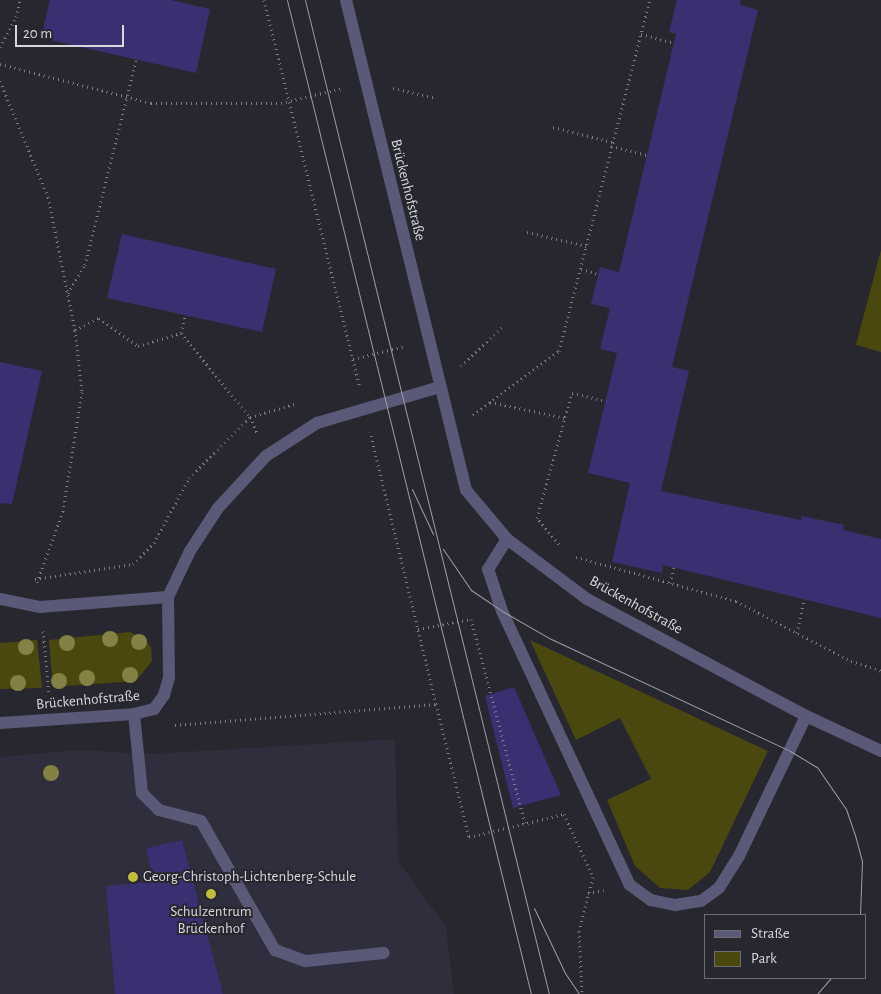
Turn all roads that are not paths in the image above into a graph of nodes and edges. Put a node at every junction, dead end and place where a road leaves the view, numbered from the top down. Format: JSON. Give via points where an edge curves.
{"nodes":[{"id":1,"x":346,"y":0,"type":"edge"},
{"id":2,"x":439,"y":387,"type":"junction"},
{"id":3,"x":507,"y":539,"type":"junction"},
{"id":4,"x":168,"y":597,"type":"junction"},
{"id":5,"x":0,"y":599,"type":"edge"},
{"id":6,"x":134,"y":714,"type":"junction"},
{"id":7,"x":806,"y":716,"type":"junction"},
{"id":8,"x":0,"y":724,"type":"edge"},
{"id":9,"x":881,"y":751,"type":"edge"},
{"id":10,"x":384,"y":953,"type":"dead end"}],
"edges":[{"from":1,"to":2,"type":"street","name":"Brückenhofstraße"},
{"from":2,"to":3,"type":"street","name":"Brückenhofstraße","via":[[466,490]]},
{"from":2,"to":4,"type":"street","name":"Brückenhofstraße","via":[[317,423],[266,456],[218,508],[190,552]]},
{"from":3,"to":7,"type":"street","name":"Brückenhofstraße","via":[[587,599]]},
{"from":3,"to":7,"type":"street","via":[[488,569],[502,611],[630,885],[651,900],[675,905],[701,901],[719,888],[739,856]]},
{"from":4,"to":5,"type":"street","via":[[40,606]]},
{"from":4,"to":6,"type":"street","name":"Brückenhofstraße","via":[[169,677],[164,695],[154,709]]},
{"from":6,"to":8,"type":"street","name":"Brückenhofstraße"},
{"from":6,"to":10,"type":"street","via":[[142,793],[159,810],[201,821],[275,950],[306,961]]},
{"from":7,"to":9,"type":"street","name":"Brückenhofstraße"}]}
